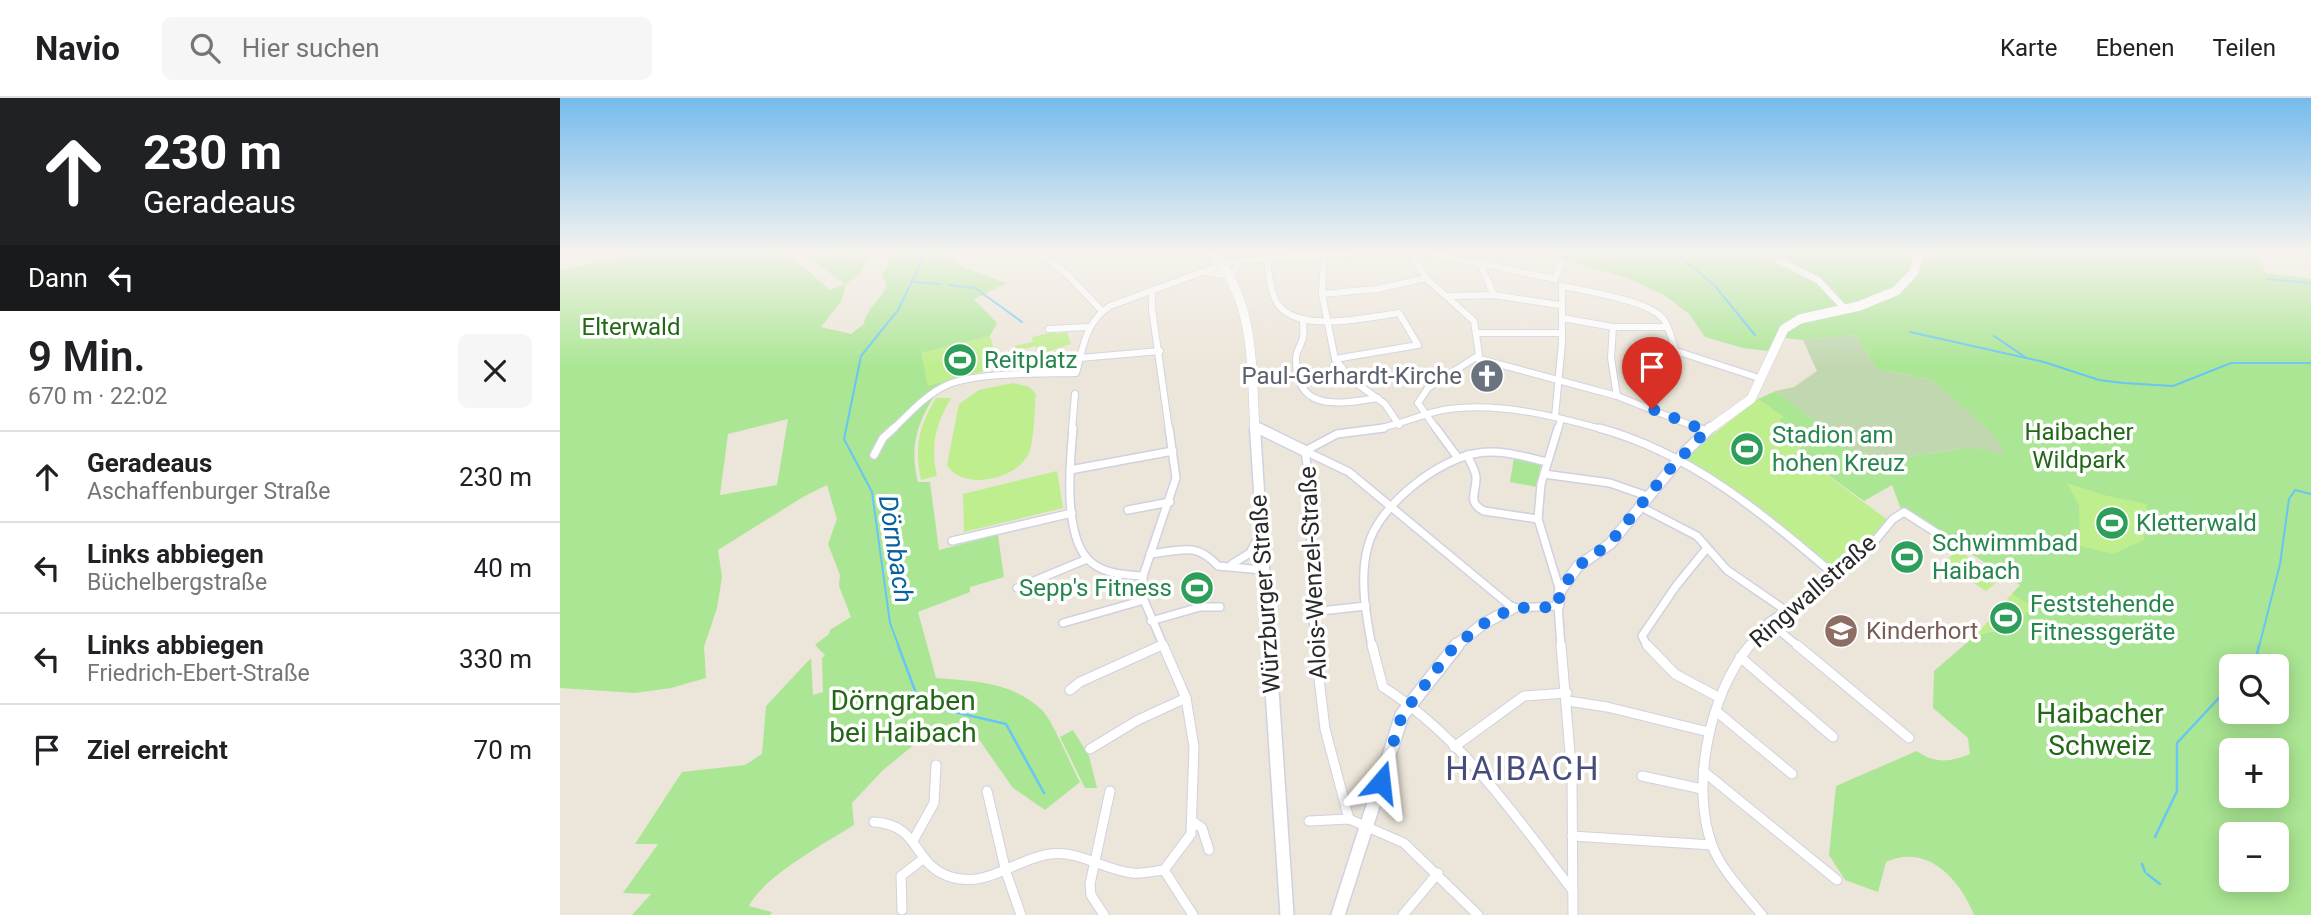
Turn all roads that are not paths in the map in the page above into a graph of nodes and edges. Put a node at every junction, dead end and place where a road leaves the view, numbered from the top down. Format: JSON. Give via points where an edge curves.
{"nodes":[{"id":1,"x":1084,"y":291,"type":"edge"},
{"id":2,"x":1149,"y":291,"type":"edge"},
{"id":3,"x":1152,"y":291,"type":"edge"},
{"id":4,"x":1237,"y":291,"type":"edge"},
{"id":5,"x":1276,"y":291,"type":"edge"},
{"id":6,"x":1354,"y":291,"type":"edge"},
{"id":7,"x":1441,"y":291,"type":"edge"},
{"id":8,"x":1492,"y":291,"type":"edge"},
{"id":9,"x":1561,"y":291,"type":"edge"},
{"id":10,"x":1587,"y":291,"type":"edge"},
{"id":11,"x":1828,"y":291,"type":"edge"},
{"id":12,"x":1896,"y":291,"type":"edge"},
{"id":13,"x":1322,"y":294,"type":"joint"},
{"id":14,"x":1447,"y":296,"type":"junction"},
{"id":15,"x":1494,"y":296,"type":"junction"},
{"id":16,"x":1559,"y":305,"type":"junction"},
{"id":17,"x":1845,"y":309,"type":"junction"},
{"id":18,"x":1101,"y":310,"type":"junction"},
{"id":19,"x":1562,"y":318,"type":"junction"},
{"id":20,"x":1303,"y":320,"type":"junction"},
{"id":21,"x":1327,"y":321,"type":"junction"},
{"id":22,"x":1088,"y":327,"type":"junction"},
{"id":23,"x":1613,"y":327,"type":"junction"},
{"id":24,"x":1667,"y":327,"type":"junction"},
{"id":25,"x":1049,"y":329,"type":"dead end"},
{"id":26,"x":1479,"y":332,"type":"junction"},
{"id":27,"x":1561,"y":333,"type":"junction"},
{"id":28,"x":1160,"y":351,"type":"junction"},
{"id":29,"x":1676,"y":351,"type":"junction"},
{"id":30,"x":1080,"y":358,"type":"junction"},
{"id":31,"x":1476,"y":358,"type":"junction"},
{"id":32,"x":1335,"y":359,"type":"junction"},
{"id":33,"x":1759,"y":377,"type":"junction"},
{"id":34,"x":1560,"y":379,"type":"junction"},
{"id":35,"x":1075,"y":394,"type":"dead end"},
{"id":36,"x":1617,"y":396,"type":"junction"},
{"id":37,"x":1378,"y":398,"type":"junction"},
{"id":38,"x":1652,"y":409,"type":"junction"},
{"id":39,"x":1427,"y":416,"type":"junction"},
{"id":40,"x":1558,"y":418,"type":"junction"},
{"id":41,"x":1399,"y":425,"type":"junction"},
{"id":42,"x":1254,"y":426,"type":"junction"},
{"id":43,"x":1706,"y":431,"type":"junction"},
{"id":44,"x":1276,"y":438,"type":"junction"},
{"id":45,"x":1255,"y":439,"type":"junction"},
{"id":46,"x":1173,"y":451,"type":"junction"},
{"id":47,"x":1305,"y":451,"type":"junction"},
{"id":48,"x":874,"y":455,"type":"dead end"},
{"id":49,"x":1467,"y":455,"type":"junction"},
{"id":50,"x":1680,"y":457,"type":"junction"},
{"id":51,"x":1458,"y":458,"type":"junction"},
{"id":52,"x":1547,"y":462,"type":"junction"},
{"id":53,"x":1070,"y":470,"type":"junction"},
{"id":54,"x":1544,"y":474,"type":"junction"},
{"id":55,"x":1647,"y":496,"type":"junction"},
{"id":56,"x":1170,"y":502,"type":"junction"},
{"id":57,"x":1639,"y":506,"type":"junction"},
{"id":58,"x":1390,"y":509,"type":"junction"},
{"id":59,"x":1128,"y":510,"type":"dead end"},
{"id":60,"x":1072,"y":513,"type":"junction"},
{"id":61,"x":1538,"y":519,"type":"junction"},
{"id":62,"x":1261,"y":533,"type":"junction"},
{"id":63,"x":1946,"y":540,"type":"dead end"},
{"id":64,"x":952,"y":541,"type":"dead end"},
{"id":65,"x":1707,"y":548,"type":"junction"},
{"id":66,"x":1150,"y":554,"type":"junction"},
{"id":67,"x":1087,"y":559,"type":"junction"},
{"id":68,"x":1243,"y":560,"type":"junction"},
{"id":69,"x":1262,"y":564,"type":"junction"},
{"id":70,"x":1227,"y":566,"type":"junction"},
{"id":71,"x":1143,"y":576,"type":"junction"},
{"id":72,"x":1837,"y":577,"type":"junction"},
{"id":73,"x":1017,"y":588,"type":"dead end"},
{"id":74,"x":1560,"y":591,"type":"junction"},
{"id":75,"x":1144,"y":600,"type":"junction"},
{"id":76,"x":1366,"y":606,"type":"junction"},
{"id":77,"x":1220,"y":607,"type":"dead end"},
{"id":78,"x":1558,"y":607,"type":"junction"},
{"id":79,"x":1513,"y":608,"type":"junction"},
{"id":80,"x":1785,"y":610,"type":"junction"},
{"id":81,"x":1311,"y":612,"type":"junction"},
{"id":82,"x":1151,"y":621,"type":"junction"},
{"id":83,"x":1769,"y":622,"type":"junction"},
{"id":84,"x":1063,"y":623,"type":"dead end"},
{"id":85,"x":1162,"y":645,"type":"junction"},
{"id":86,"x":1740,"y":657,"type":"junction"},
{"id":87,"x":1070,"y":691,"type":"dead end"},
{"id":88,"x":1567,"y":697,"type":"junction"},
{"id":89,"x":1186,"y":698,"type":"junction"},
{"id":90,"x":1720,"y":698,"type":"junction"},
{"id":91,"x":1409,"y":702,"type":"junction"},
{"id":92,"x":1716,"y":711,"type":"junction"},
{"id":93,"x":1709,"y":732,"type":"junction"},
{"id":94,"x":1833,"y":737,"type":"dead end"},
{"id":95,"x":1909,"y":738,"type":"dead end"},
{"id":96,"x":1454,"y":747,"type":"junction"},
{"id":97,"x":1090,"y":749,"type":"dead end"},
{"id":98,"x":936,"y":765,"type":"dead end"},
{"id":99,"x":1703,"y":771,"type":"junction"},
{"id":100,"x":1792,"y":774,"type":"dead end"},
{"id":101,"x":1642,"y":776,"type":"dead end"},
{"id":102,"x":1702,"y":789,"type":"junction"},
{"id":103,"x":988,"y":791,"type":"dead end"},
{"id":104,"x":1110,"y":791,"type":"dead end"},
{"id":105,"x":1349,"y":819,"type":"junction"},
{"id":106,"x":1192,"y":821,"type":"junction"},
{"id":107,"x":1309,"y":821,"type":"dead end"},
{"id":108,"x":874,"y":822,"type":"dead end"},
{"id":109,"x":1368,"y":827,"type":"junction"},
{"id":110,"x":1572,"y":836,"type":"junction"},
{"id":111,"x":914,"y":839,"type":"junction"},
{"id":112,"x":1712,"y":845,"type":"junction"},
{"id":113,"x":1209,"y":850,"type":"dead end"},
{"id":114,"x":923,"y":859,"type":"junction"},
{"id":115,"x":1094,"y":862,"type":"junction"},
{"id":116,"x":1164,"y":870,"type":"junction"},
{"id":117,"x":1006,"y":872,"type":"junction"},
{"id":118,"x":1438,"y":873,"type":"junction"},
{"id":119,"x":1837,"y":880,"type":"dead end"},
{"id":120,"x":1573,"y":891,"type":"junction"},
{"id":121,"x":901,"y":910,"type":"dead end"},
{"id":122,"x":1021,"y":915,"type":"edge"},
{"id":123,"x":1104,"y":915,"type":"edge"},
{"id":124,"x":1193,"y":915,"type":"edge"},
{"id":125,"x":1291,"y":915,"type":"edge"},
{"id":126,"x":1338,"y":915,"type":"edge"},
{"id":127,"x":1403,"y":915,"type":"edge"},
{"id":128,"x":1478,"y":915,"type":"edge"},
{"id":129,"x":1574,"y":915,"type":"edge"},
{"id":130,"x":1762,"y":915,"type":"edge"}],
"edges":[{"from":1,"to":18,"type":"street"},
{"from":2,"to":18,"type":"street"},
{"from":3,"to":28,"type":"street"},
{"from":4,"to":42,"type":"street","name":"Würzburger Straße","via":[[1249,337]]},
{"from":5,"to":20,"type":"street","via":[[1281,308]]},
{"from":6,"to":13,"type":"street"},
{"from":7,"to":14,"type":"street"},
{"from":8,"to":15,"type":"street"},
{"from":9,"to":16,"type":"street"},
{"from":10,"to":24,"type":"street","via":[[1654,311]]},
{"from":11,"to":17,"type":"street"},
{"from":12,"to":17,"type":"street"},
{"from":13,"to":21,"type":"street"},
{"from":14,"to":15,"type":"street"},
{"from":14,"to":26,"type":"street","via":[[1470,316]]},
{"from":15,"to":16,"type":"street"},
{"from":16,"to":19,"type":"street"},
{"from":17,"to":33,"type":"street","via":[[1800,319],[1781,334]]},
{"from":18,"to":22,"type":"street"},
{"from":19,"to":23,"type":"street"},
{"from":19,"to":27,"type":"street"},
{"from":20,"to":21,"type":"street"},
{"from":20,"to":37,"type":"street","via":[[1295,359],[1298,379],[1308,394],[1329,405]]},
{"from":21,"to":32,"type":"street"},
{"from":21,"to":32,"type":"street","via":[[1399,313],[1418,345]]},
{"from":22,"to":25,"type":"street"},
{"from":22,"to":30,"type":"street"},
{"from":23,"to":24,"type":"street"},
{"from":23,"to":36,"type":"street","via":[[1611,358]]},
{"from":24,"to":29,"type":"street"},
{"from":26,"to":27,"type":"street"},
{"from":26,"to":31,"type":"street"},
{"from":27,"to":34,"type":"street"},
{"from":28,"to":30,"type":"street"},
{"from":28,"to":46,"type":"street"},
{"from":29,"to":33,"type":"street"},
{"from":29,"to":38,"type":"street"},
{"from":30,"to":48,"type":"street","via":[[1076,373],[1003,375],[949,384],[931,394],[883,438]]},
{"from":31,"to":34,"type":"street"},
{"from":31,"to":39,"type":"street","via":[[1428,388],[1418,403]]},
{"from":32,"to":37,"type":"street","via":[[1352,380]]},
{"from":33,"to":43,"type":"street","via":[[1751,399]]},
{"from":34,"to":36,"type":"street"},
{"from":34,"to":40,"type":"street"},
{"from":35,"to":53,"type":"street"},
{"from":36,"to":38,"type":"street"},
{"from":37,"to":41,"type":"street"},
{"from":38,"to":43,"type":"street"},
{"from":39,"to":40,"type":"street","via":[[1482,410]]},
{"from":39,"to":41,"type":"street"},
{"from":39,"to":51,"type":"street"},
{"from":40,"to":50,"type":"street","via":[[1598,425]]},
{"from":40,"to":52,"type":"street"},
{"from":41,"to":47,"type":"street","via":[[1326,436]]},
{"from":42,"to":44,"type":"street"},
{"from":42,"to":45,"type":"street","name":"Würzburger Straße"},
{"from":43,"to":50,"type":"street"},
{"from":44,"to":45,"type":"street"},
{"from":44,"to":47,"type":"street"},
{"from":45,"to":62,"type":"street","name":"Würzburger Straße"},
{"from":46,"to":53,"type":"street"},
{"from":46,"to":56,"type":"street","via":[[1176,478]]},
{"from":47,"to":58,"type":"street","via":[[1349,472]]},
{"from":47,"to":81,"type":"street","name":"Alois-Wenzel-Straße","via":[[1313,522]]},
{"from":49,"to":51,"type":"street"},
{"from":49,"to":52,"type":"street","via":[[1506,453]]},
{"from":49,"to":61,"type":"street","via":[[1477,480],[1472,499],[1476,507]]},
{"from":50,"to":55,"type":"street"},
{"from":50,"to":72,"type":"street","via":[[1750,504]]},
{"from":51,"to":58,"type":"street","via":[[1425,478]]},
{"from":52,"to":54,"type":"street"},
{"from":53,"to":60,"type":"street"},
{"from":54,"to":55,"type":"street","via":[[1610,483]]},
{"from":54,"to":61,"type":"street"},
{"from":55,"to":57,"type":"street"},
{"from":56,"to":59,"type":"street"},
{"from":56,"to":66,"type":"street"},
{"from":57,"to":65,"type":"street","via":[[1697,536]]},
{"from":57,"to":74,"type":"street","via":[[1609,544],[1578,566]]},
{"from":58,"to":76,"type":"street","via":[[1377,522],[1367,547]]},
{"from":58,"to":79,"type":"street"},
{"from":60,"to":64,"type":"street"},
{"from":60,"to":67,"type":"street","via":[[1076,538]]},
{"from":61,"to":74,"type":"street"},
{"from":62,"to":68,"type":"street"},
{"from":62,"to":69,"type":"street","name":"Würzburger Straße"},
{"from":63,"to":72,"type":"street","name":"Ringwallstraße","via":[[1904,512]]},
{"from":65,"to":80,"type":"street","via":[[1727,569]]},
{"from":65,"to":90,"type":"street","via":[[1642,636],[1649,651],[1667,668]]},
{"from":66,"to":70,"type":"street","via":[[1199,549],[1218,566]]},
{"from":66,"to":71,"type":"street"},
{"from":67,"to":71,"type":"street","via":[[1102,569]]},
{"from":67,"to":73,"type":"street"},
{"from":68,"to":69,"type":"street"},
{"from":68,"to":70,"type":"street"},
{"from":69,"to":70,"type":"street"},
{"from":69,"to":125,"type":"street","name":"Würzburger Straße"},
{"from":71,"to":75,"type":"street"},
{"from":72,"to":80,"type":"street","name":"Ringwallstraße"},
{"from":74,"to":78,"type":"street"},
{"from":75,"to":82,"type":"street"},
{"from":75,"to":84,"type":"street"},
{"from":76,"to":81,"type":"street"},
{"from":76,"to":91,"type":"street","via":[[1383,687]]},
{"from":77,"to":82,"type":"street","via":[[1200,607]]},
{"from":78,"to":79,"type":"street"},
{"from":78,"to":88,"type":"street"},
{"from":79,"to":91,"type":"street","via":[[1453,648]]},
{"from":80,"to":83,"type":"street","name":"Ringwallstraße"},
{"from":81,"to":105,"type":"street","name":"Alois-Wenzel-Straße","via":[[1325,729]]},
{"from":82,"to":85,"type":"street"},
{"from":83,"to":86,"type":"street","name":"Ringwallstraße"},
{"from":83,"to":95,"type":"street"},
{"from":85,"to":87,"type":"street","via":[[1080,682]]},
{"from":85,"to":89,"type":"street"},
{"from":86,"to":90,"type":"street","name":"Ringwallstraße"},
{"from":86,"to":94,"type":"street"},
{"from":88,"to":93,"type":"street"},
{"from":88,"to":96,"type":"street","via":[[1524,696]]},
{"from":88,"to":110,"type":"street"},
{"from":89,"to":97,"type":"street"},
{"from":89,"to":106,"type":"street","via":[[1194,747]]},
{"from":90,"to":92,"type":"street","name":"Ringwallstraße"},
{"from":91,"to":96,"type":"street"},
{"from":91,"to":109,"type":"street"},
{"from":92,"to":93,"type":"street","name":"Ringwallstraße"},
{"from":92,"to":100,"type":"street"},
{"from":93,"to":99,"type":"street","name":"Ringwallstraße"},
{"from":96,"to":120,"type":"street","via":[[1493,787]]},
{"from":98,"to":111,"type":"street","via":[[934,803]]},
{"from":99,"to":102,"type":"street","name":"Ringwallstraße"},
{"from":99,"to":119,"type":"street"},
{"from":101,"to":102,"type":"street"},
{"from":102,"to":112,"type":"street","name":"Ringwallstraße"},
{"from":103,"to":117,"type":"street"},
{"from":104,"to":115,"type":"street"},
{"from":105,"to":107,"type":"street"},
{"from":105,"to":109,"type":"street"},
{"from":106,"to":113,"type":"street","via":[[1202,828]]},
{"from":106,"to":116,"type":"street","via":[[1191,834]]},
{"from":108,"to":111,"type":"street","via":[[887,821]]},
{"from":109,"to":118,"type":"street","via":[[1404,843]]},
{"from":109,"to":126,"type":"street"},
{"from":110,"to":112,"type":"street"},
{"from":110,"to":120,"type":"street"},
{"from":111,"to":114,"type":"street"},
{"from":112,"to":130,"type":"street","name":"Ringwallstraße"},
{"from":114,"to":117,"type":"street","via":[[944,875],[971,882]]},
{"from":114,"to":121,"type":"street","via":[[901,876]]},
{"from":115,"to":116,"type":"street","via":[[1133,873]]},
{"from":115,"to":117,"type":"street","via":[[1052,853]]},
{"from":115,"to":123,"type":"street","via":[[1090,890]]},
{"from":116,"to":124,"type":"street"},
{"from":117,"to":122,"type":"street"},
{"from":118,"to":127,"type":"street"},
{"from":118,"to":128,"type":"street"},
{"from":120,"to":129,"type":"street"}]}
